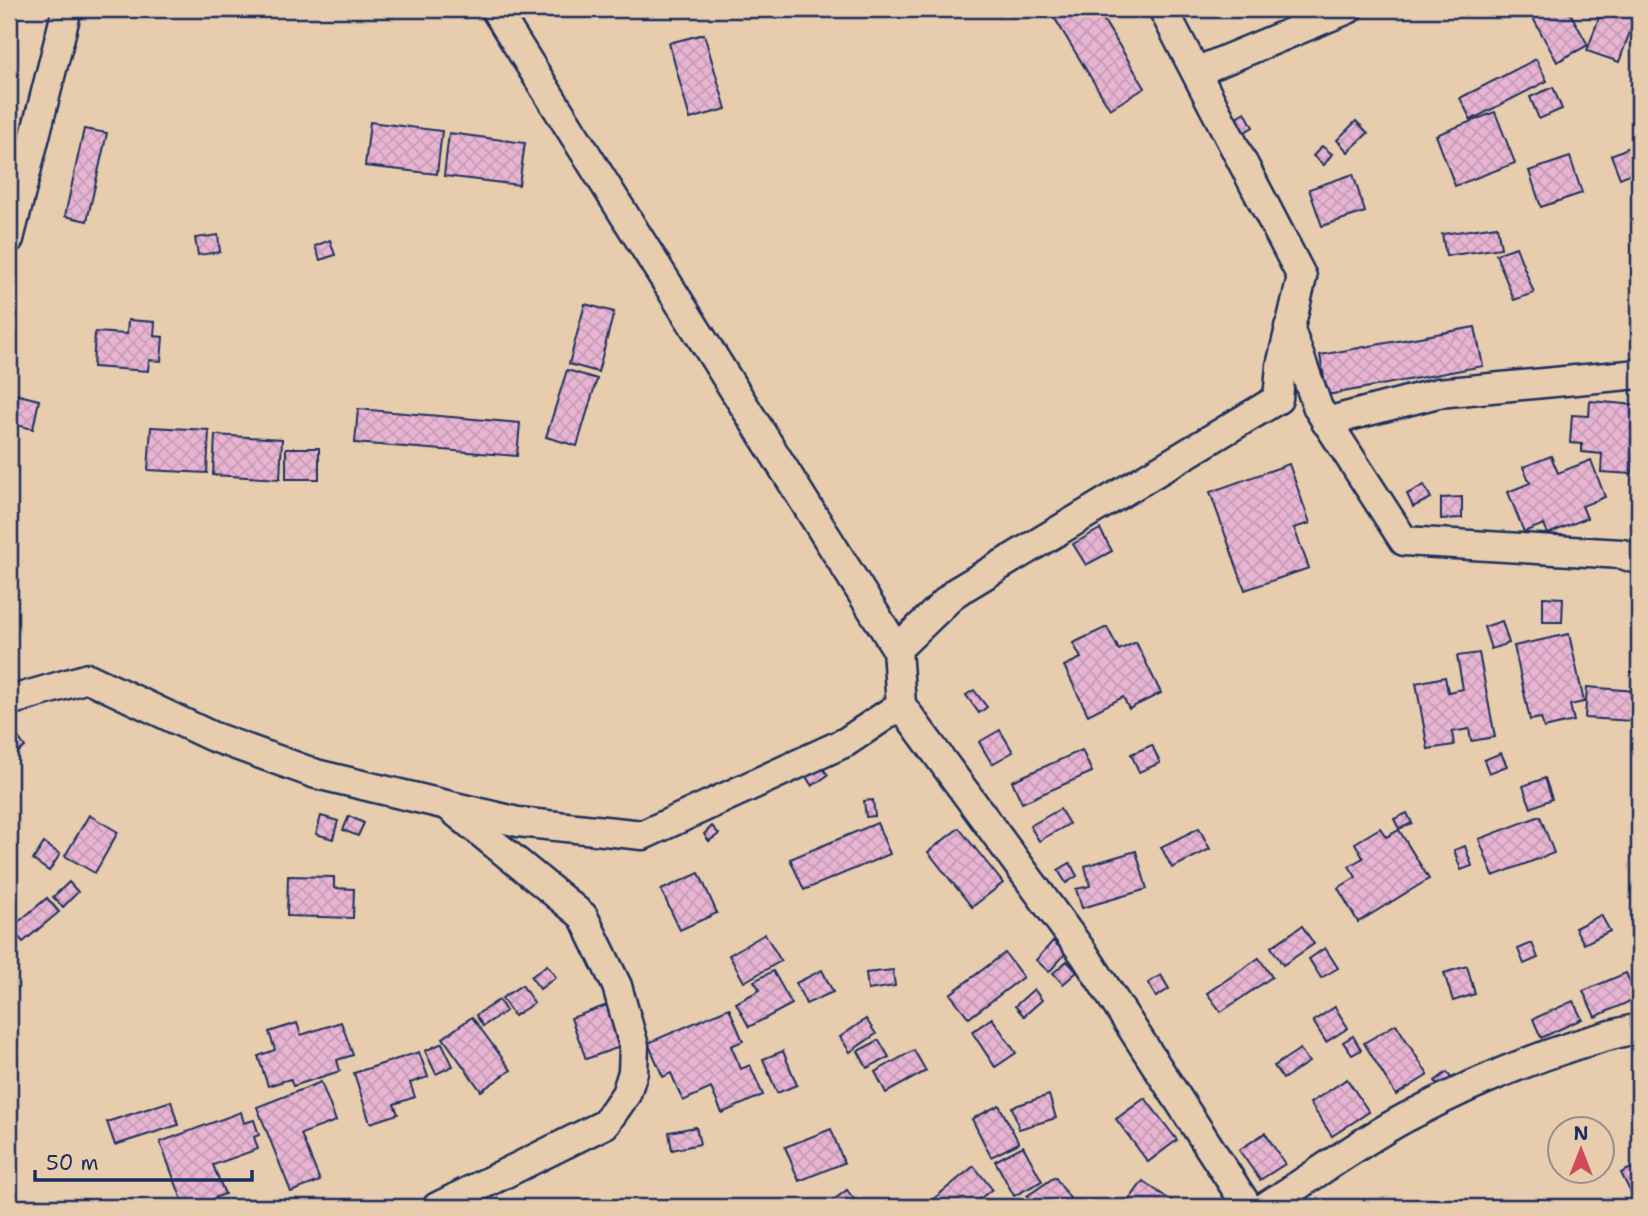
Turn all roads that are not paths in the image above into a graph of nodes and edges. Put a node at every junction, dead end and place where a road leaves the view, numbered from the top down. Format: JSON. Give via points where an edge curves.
{"nodes":[{"id":1,"x":67,"y":9,"type":"edge"},
{"id":2,"x":495,"y":9,"type":"edge"},
{"id":3,"x":1163,"y":9,"type":"edge"},
{"id":4,"x":1348,"y":9,"type":"edge"},
{"id":5,"x":1196,"y":72,"type":"junction"},
{"id":6,"x":9,"y":239,"type":"edge"},
{"id":7,"x":1289,"y":327,"type":"junction"},
{"id":8,"x":1639,"y":374,"type":"edge"},
{"id":9,"x":1326,"y":422,"type":"junction"},
{"id":10,"x":1639,"y":560,"type":"edge"},
{"id":11,"x":897,"y":649,"type":"junction"},
{"id":12,"x":9,"y":701,"type":"edge"},
{"id":13,"x":901,"y":705,"type":"junction"},
{"id":14,"x":446,"y":805,"type":"junction"},
{"id":15,"x":1639,"y":1028,"type":"edge"},
{"id":16,"x":437,"y":1207,"type":"edge"},
{"id":17,"x":1248,"y":1207,"type":"edge"},
{"id":18,"x":1265,"y":1207,"type":"edge"}],
"edges":[{"from":1,"to":6,"type":"street"},
{"from":2,"to":11,"type":"street"},
{"from":3,"to":5,"type":"street"},
{"from":4,"to":5,"type":"street"},
{"from":5,"to":7,"type":"street","via":[[1302,277]]},
{"from":7,"to":9,"type":"street"},
{"from":7,"to":11,"type":"street","via":[[1279,399],[956,592]]},
{"from":8,"to":9,"type":"street","via":[[1438,393]]},
{"from":9,"to":10,"type":"street","via":[[1404,541],[1622,554]]},
{"from":11,"to":13,"type":"street"},
{"from":12,"to":14,"type":"street","via":[[88,678],[211,736],[316,774]]},
{"from":13,"to":14,"type":"street","via":[[846,742],[643,835],[518,822]]},
{"from":13,"to":17,"type":"street","via":[[1084,954]]},
{"from":14,"to":16,"type":"street","via":[[583,916],[617,986],[634,1046],[626,1094],[605,1125]]},
{"from":15,"to":18,"type":"street","via":[[1597,1037],[1504,1070],[1404,1119]]}]}
